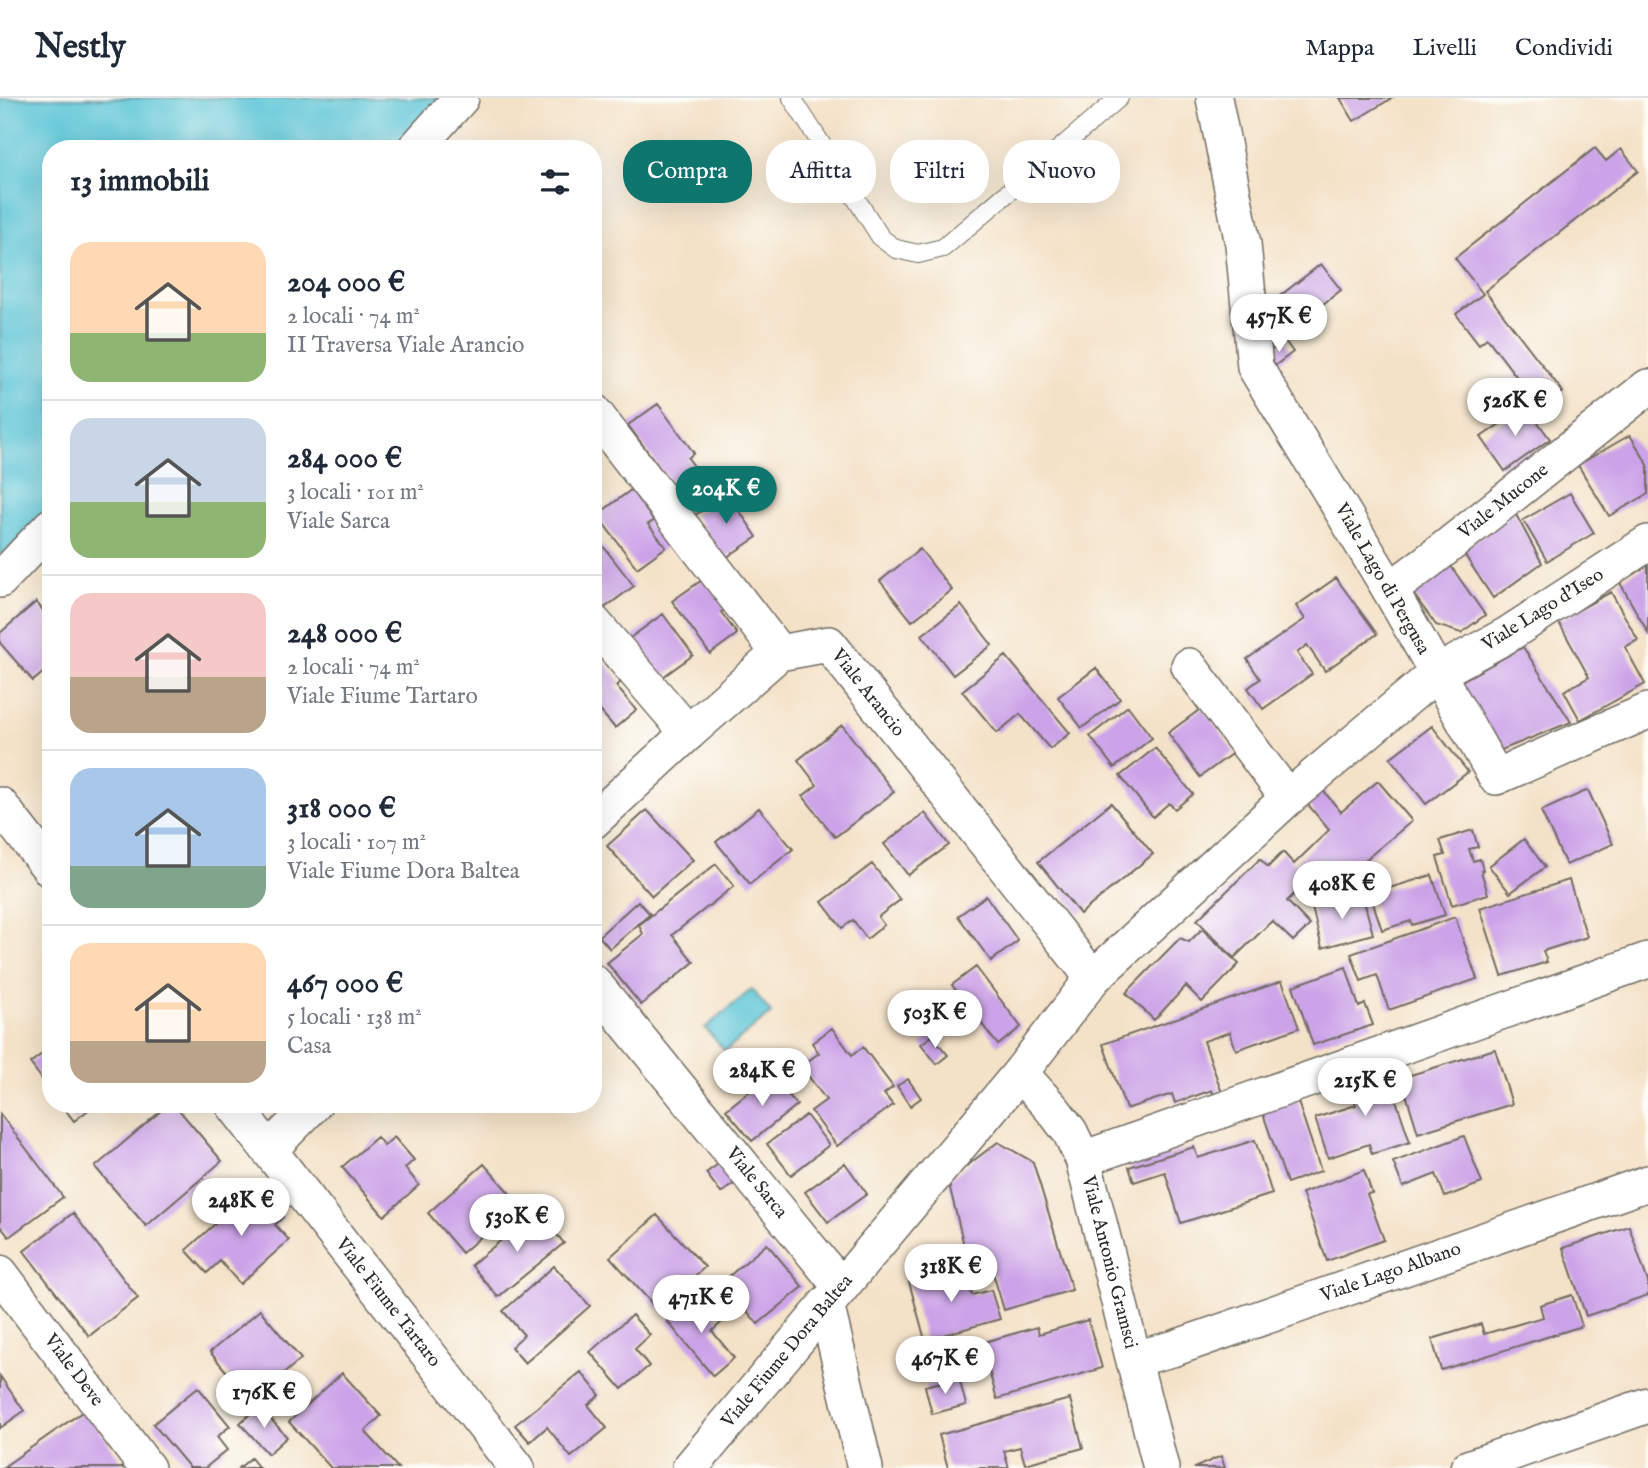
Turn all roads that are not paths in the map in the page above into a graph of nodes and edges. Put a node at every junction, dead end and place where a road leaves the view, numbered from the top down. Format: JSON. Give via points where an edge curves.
{"nodes":[{"id":1,"x":461,"y":98,"type":"edge"},
{"id":2,"x":792,"y":98,"type":"edge"},
{"id":3,"x":1119,"y":98,"type":"edge"},
{"id":4,"x":1214,"y":98,"type":"edge"},
{"id":5,"x":423,"y":140,"type":"edge"},
{"id":6,"x":1648,"y":387,"type":"edge"},
{"id":7,"x":602,"y":423,"type":"edge"},
{"id":8,"x":42,"y":536,"type":"edge"},
{"id":9,"x":1648,"y":543,"type":"edge"},
{"id":10,"x":0,"y":580,"type":"edge"},
{"id":11,"x":1390,"y":590,"type":"junction"},
{"id":12,"x":602,"y":633,"type":"edge"},
{"id":13,"x":779,"y":653,"type":"junction"},
{"id":14,"x":1189,"y":666,"type":"dead end"},
{"id":15,"x":1437,"y":673,"type":"junction"},
{"id":16,"x":1648,"y":711,"type":"edge"},
{"id":17,"x":688,"y":733,"type":"junction"},
{"id":18,"x":1289,"y":798,"type":"junction"},
{"id":19,"x":0,"y":805,"type":"edge"},
{"id":20,"x":602,"y":813,"type":"edge"},
{"id":21,"x":42,"y":859,"type":"edge"},
{"id":22,"x":1648,"y":960,"type":"edge"},
{"id":23,"x":1093,"y":978,"type":"junction"},
{"id":24,"x":602,"y":994,"type":"edge"},
{"id":25,"x":1020,"y":1073,"type":"junction"},
{"id":26,"x":240,"y":1113,"type":"edge"},
{"id":27,"x":305,"y":1113,"type":"edge"},
{"id":28,"x":269,"y":1150,"type":"junction"},
{"id":29,"x":1083,"y":1159,"type":"junction"},
{"id":30,"x":1648,"y":1183,"type":"edge"},
{"id":31,"x":0,"y":1273,"type":"edge"},
{"id":32,"x":834,"y":1296,"type":"junction"},
{"id":33,"x":1134,"y":1359,"type":"junction"},
{"id":34,"x":1648,"y":1405,"type":"edge"},
{"id":35,"x":147,"y":1468,"type":"edge"},
{"id":36,"x":517,"y":1468,"type":"edge"},
{"id":37,"x":690,"y":1468,"type":"edge"},
{"id":38,"x":865,"y":1468,"type":"edge"},
{"id":39,"x":1161,"y":1468,"type":"edge"},
{"id":40,"x":1468,"y":1468,"type":"edge"}],
"edges":[{"from":1,"to":5,"type":"street"},
{"from":2,"to":3,"type":"lane","via":[[881,238],[897,249],[918,254],[943,248],[974,224]]},
{"from":4,"to":11,"type":"street","name":"Viale Lago di Pergusa","via":[[1243,244],[1255,368]]},
{"from":6,"to":11,"type":"street","name":"Viale Mucone"},
{"from":7,"to":13,"type":"street"},
{"from":8,"to":10,"type":"street"},
{"from":9,"to":15,"type":"street","name":"Viale Lago d'Iseo","via":[[1507,635]]},
{"from":11,"to":15,"type":"street","name":"Viale Lago di Pergusa"},
{"from":12,"to":17,"type":"street"},
{"from":13,"to":17,"type":"street"},
{"from":13,"to":23,"type":"street","name":"Viale Arancio","via":[[829,644]]},
{"from":14,"to":18,"type":"street"},
{"from":15,"to":16,"type":"street","via":[[1496,777]]},
{"from":15,"to":18,"type":"street","name":"Viale Lago di Pergusa"},
{"from":17,"to":20,"type":"street"},
{"from":18,"to":23,"type":"street","name":"Viale Lago di Pergusa"},
{"from":19,"to":21,"type":"street"},
{"from":22,"to":29,"type":"street"},
{"from":23,"to":25,"type":"street","name":"Viale Lago di Pergusa"},
{"from":24,"to":32,"type":"street","name":"Viale Sarca"},
{"from":25,"to":29,"type":"street","name":"Viale Antonio Gramsci","via":[[1070,1132]]},
{"from":25,"to":32,"type":"street","name":"Viale Fiume Dora Baltea"},
{"from":26,"to":28,"type":"street","name":"Viale Fiume Tartaro"},
{"from":27,"to":28,"type":"street"},
{"from":28,"to":36,"type":"street","name":"Viale Fiume Tartaro"},
{"from":29,"to":33,"type":"street","name":"Viale Antonio Gramsci"},
{"from":30,"to":33,"type":"street","name":"Viale Lago Albano"},
{"from":31,"to":35,"type":"street","name":"Viale Deve"},
{"from":32,"to":37,"type":"street","name":"Viale Fiume Dora Baltea"},
{"from":32,"to":38,"type":"street"},
{"from":33,"to":39,"type":"street","name":"Viale Antonio Gramsci"},
{"from":34,"to":40,"type":"street"}]}
